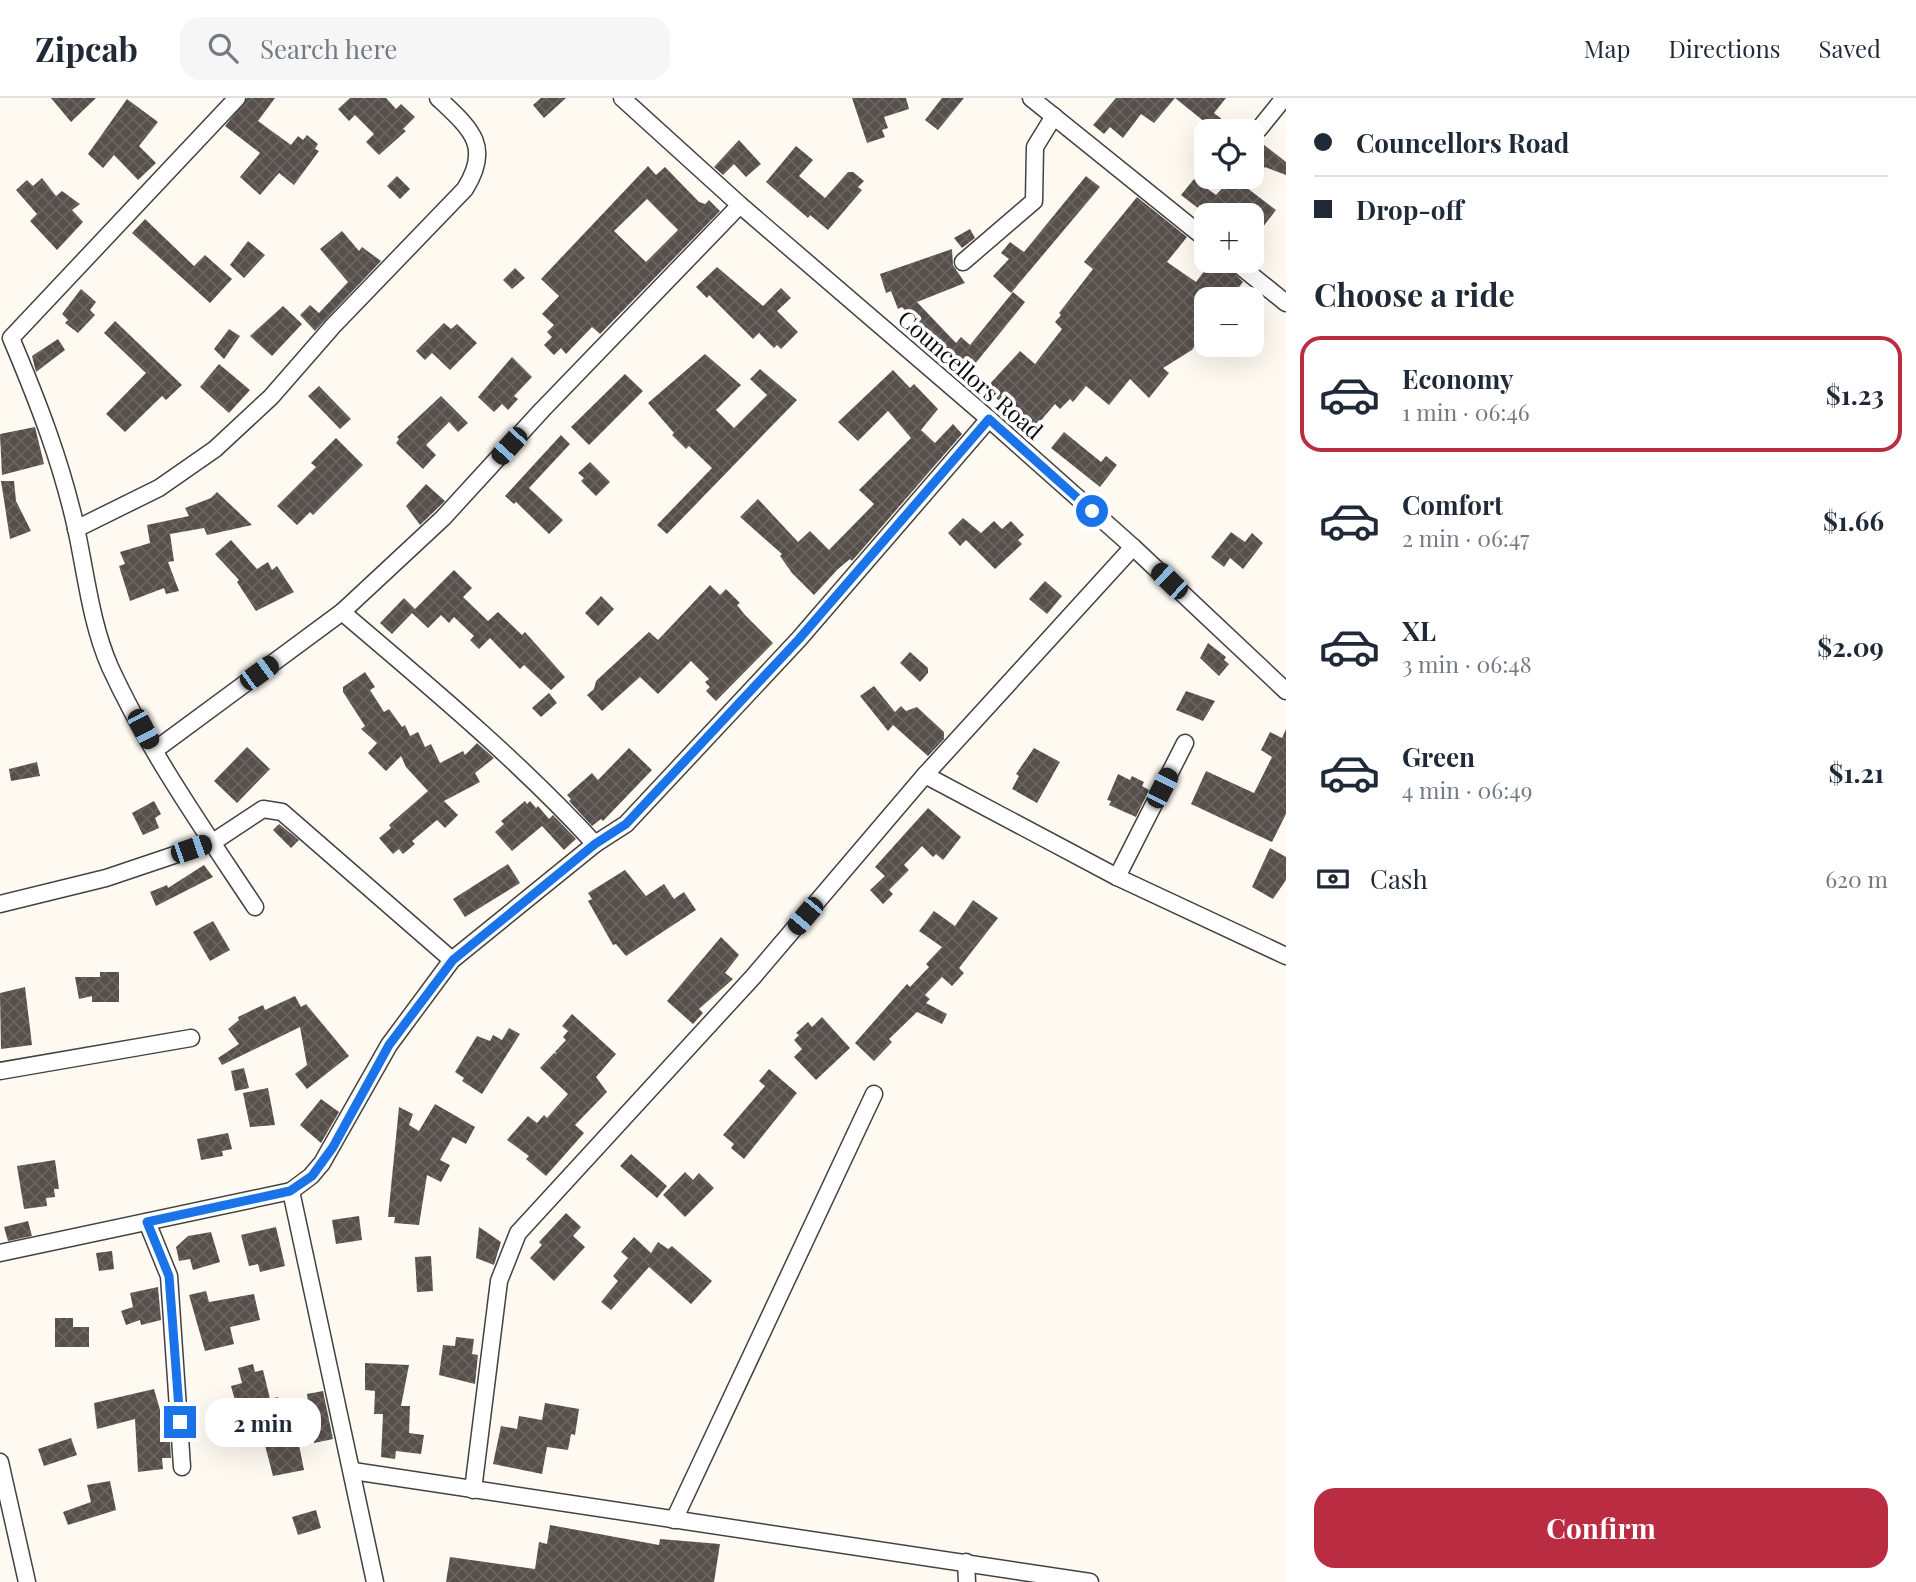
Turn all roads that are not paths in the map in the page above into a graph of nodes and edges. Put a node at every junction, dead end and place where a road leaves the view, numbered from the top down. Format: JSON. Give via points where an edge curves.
{"nodes":[{"id":1,"x":237,"y":98,"type":"edge"},
{"id":2,"x":438,"y":98,"type":"edge"},
{"id":3,"x":622,"y":98,"type":"edge"},
{"id":4,"x":1284,"y":98,"type":"edge"},
{"id":5,"x":1034,"y":99,"type":"edge"},
{"id":6,"x":1054,"y":116,"type":"junction"},
{"id":7,"x":1264,"y":123,"type":"edge"},
{"id":8,"x":740,"y":205,"type":"junction"},
{"id":9,"x":1194,"y":229,"type":"edge"},
{"id":10,"x":963,"y":262,"type":"dead end"},
{"id":11,"x":1249,"y":273,"type":"edge"},
{"id":12,"x":1286,"y":303,"type":"edge"},
{"id":13,"x":5,"y":335,"type":"edge"},
{"id":14,"x":989,"y":419,"type":"junction"},
{"id":15,"x":76,"y":529,"type":"junction"},
{"id":16,"x":1133,"y":547,"type":"junction"},
{"id":17,"x":342,"y":612,"type":"junction"},
{"id":18,"x":1286,"y":691,"type":"edge"},
{"id":19,"x":1185,"y":743,"type":"dead end"},
{"id":20,"x":155,"y":750,"type":"junction"},
{"id":21,"x":925,"y":775,"type":"junction"},
{"id":22,"x":212,"y":842,"type":"junction"},
{"id":23,"x":595,"y":844,"type":"junction"},
{"id":24,"x":1117,"y":877,"type":"junction"},
{"id":25,"x":0,"y":904,"type":"edge"},
{"id":26,"x":255,"y":907,"type":"dead end"},
{"id":27,"x":1286,"y":956,"type":"edge"},
{"id":28,"x":453,"y":960,"type":"junction"},
{"id":29,"x":191,"y":1038,"type":"dead end"},
{"id":30,"x":0,"y":1071,"type":"edge"},
{"id":31,"x":874,"y":1094,"type":"dead end"},
{"id":32,"x":290,"y":1191,"type":"junction"},
{"id":33,"x":147,"y":1222,"type":"junction"},
{"id":34,"x":0,"y":1253,"type":"edge"},
{"id":35,"x":0,"y":1462,"type":"edge"},
{"id":36,"x":182,"y":1467,"type":"dead end"},
{"id":37,"x":353,"y":1471,"type":"junction"},
{"id":38,"x":473,"y":1490,"type":"junction"},
{"id":39,"x":674,"y":1520,"type":"junction"},
{"id":40,"x":966,"y":1562,"type":"junction"},
{"id":41,"x":27,"y":1582,"type":"edge"},
{"id":42,"x":375,"y":1582,"type":"edge"},
{"id":43,"x":967,"y":1582,"type":"edge"},
{"id":44,"x":1090,"y":1582,"type":"edge"}],
"edges":[{"from":1,"to":13,"type":"street"},
{"from":2,"to":15,"type":"street","via":[[473,137],[479,154],[478,168],[465,190],[271,397],[215,449],[159,488]]},
{"from":3,"to":8,"type":"street","name":"Councellors Road"},
{"from":4,"to":7,"type":"street"},
{"from":5,"to":6,"type":"street"},
{"from":6,"to":9,"type":"street"},
{"from":6,"to":10,"type":"street","via":[[1035,146],[1034,201]]},
{"from":8,"to":14,"type":"street","name":"Councellors Road"},
{"from":8,"to":17,"type":"street","via":[[443,518]]},
{"from":11,"to":12,"type":"street"},
{"from":13,"to":15,"type":"street","via":[[52,436]]},
{"from":14,"to":16,"type":"street","name":"Councellors Road"},
{"from":14,"to":23,"type":"street","via":[[799,639],[626,824]]},
{"from":15,"to":20,"type":"street","via":[[86,585],[110,665]]},
{"from":16,"to":18,"type":"street","name":"Councellors Road"},
{"from":16,"to":21,"type":"street"},
{"from":17,"to":20,"type":"street"},
{"from":17,"to":23,"type":"street","via":[[559,805]]},
{"from":19,"to":24,"type":"street"},
{"from":20,"to":22,"type":"street"},
{"from":21,"to":24,"type":"street"},
{"from":21,"to":38,"type":"street","via":[[753,977],[519,1233],[499,1281]]},
{"from":22,"to":25,"type":"street","via":[[106,878]]},
{"from":22,"to":26,"type":"street"},
{"from":22,"to":28,"type":"street","via":[[263,809],[282,812]]},
{"from":23,"to":28,"type":"street"},
{"from":24,"to":27,"type":"street"},
{"from":28,"to":32,"type":"street","via":[[389,1045],[322,1163]]},
{"from":29,"to":30,"type":"street"},
{"from":31,"to":39,"type":"street"},
{"from":32,"to":33,"type":"street"},
{"from":32,"to":37,"type":"street"},
{"from":33,"to":34,"type":"street"},
{"from":33,"to":36,"type":"street","via":[[169,1276]]},
{"from":35,"to":41,"type":"street"},
{"from":37,"to":38,"type":"street"},
{"from":37,"to":42,"type":"street"},
{"from":38,"to":39,"type":"street"},
{"from":39,"to":40,"type":"street"},
{"from":40,"to":43,"type":"street"},
{"from":40,"to":44,"type":"street"}]}
